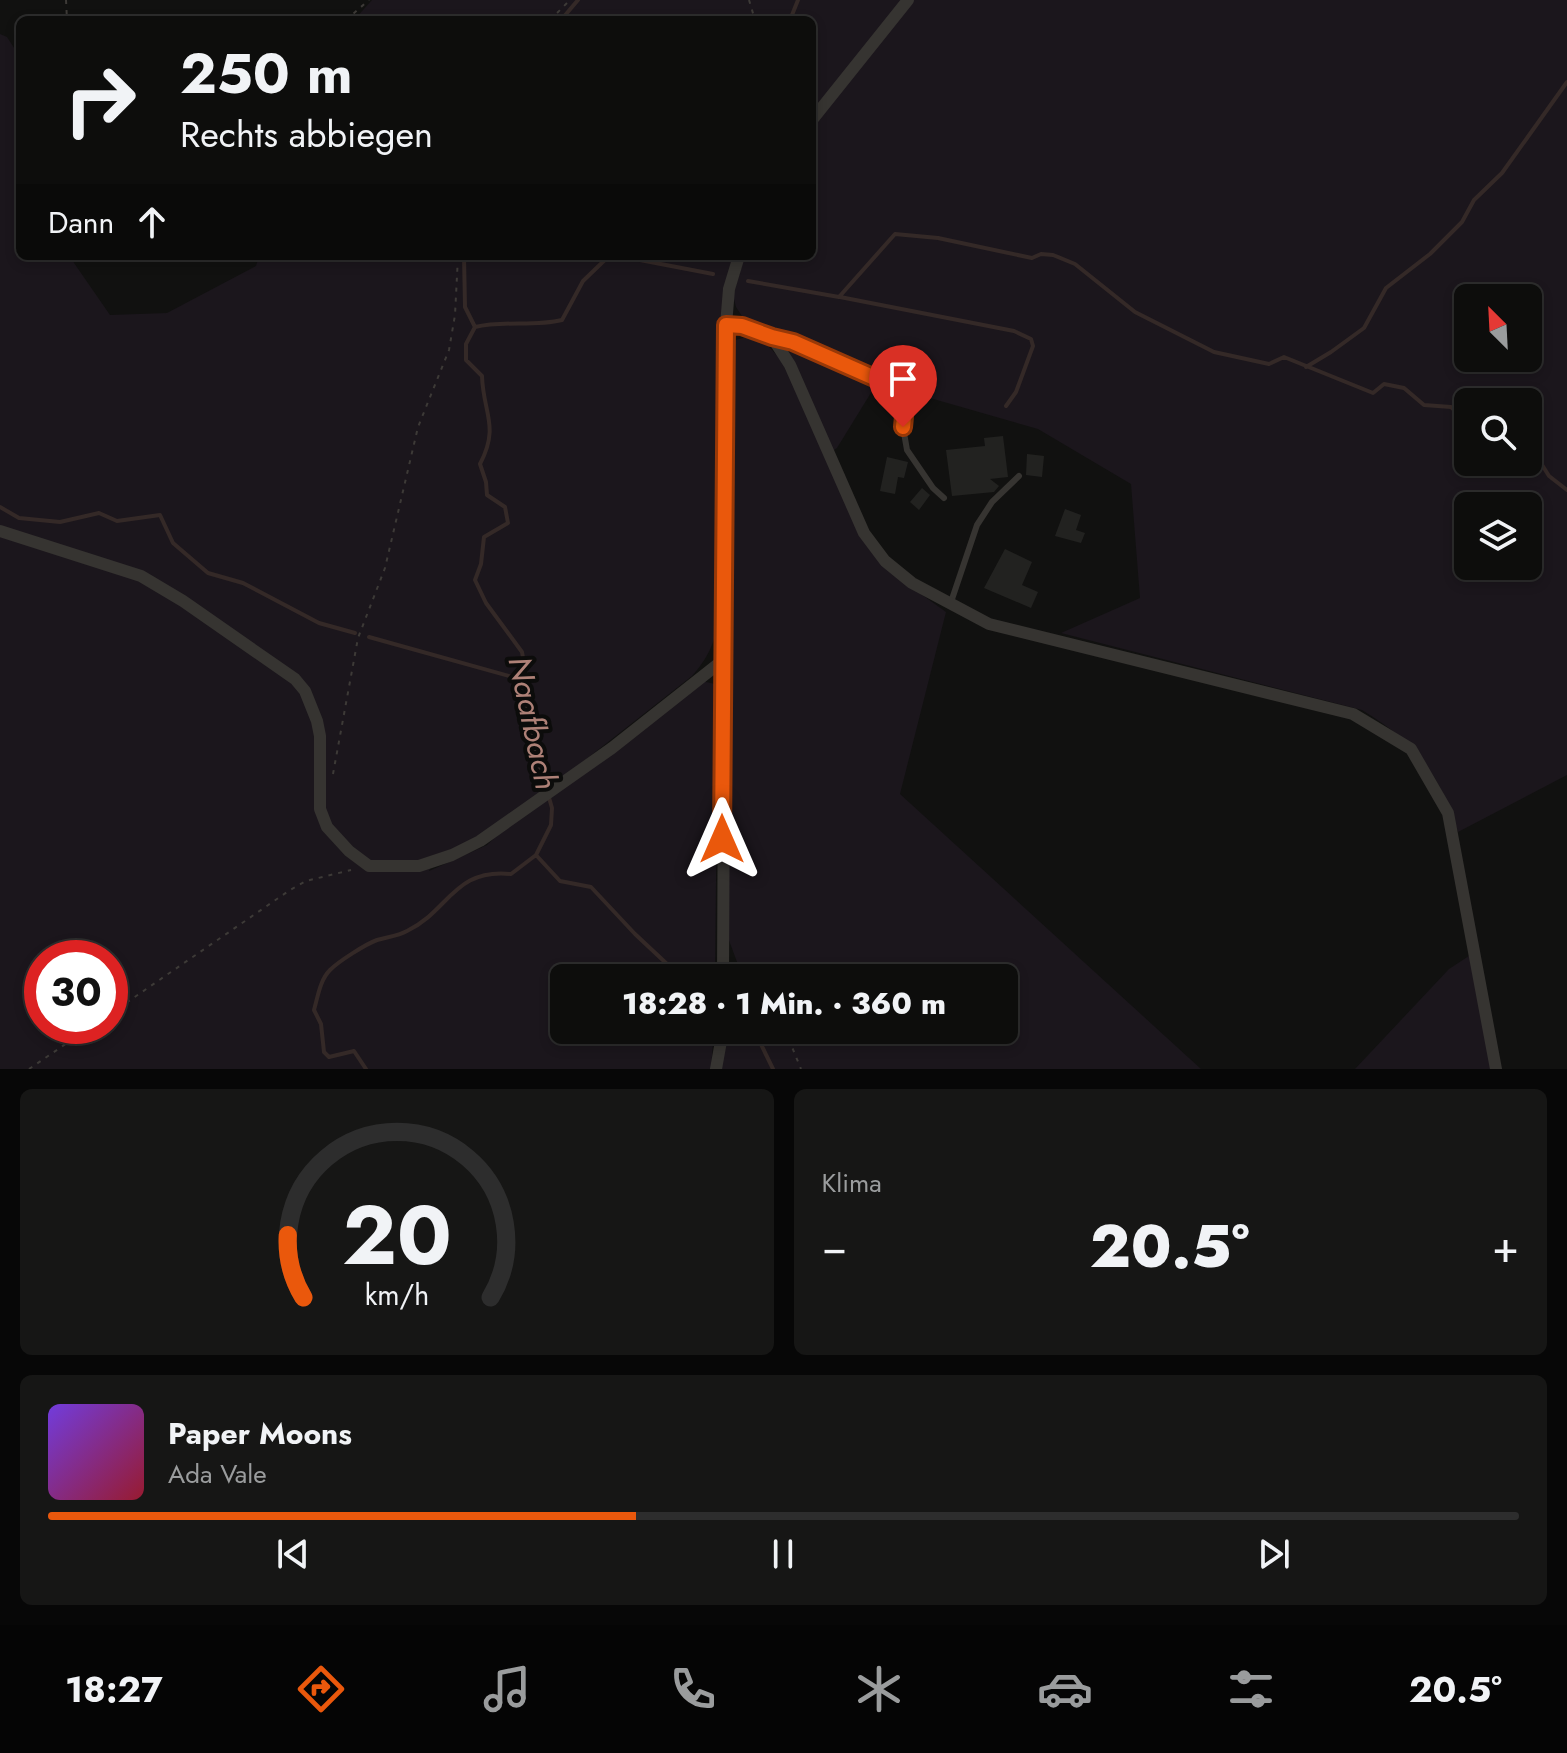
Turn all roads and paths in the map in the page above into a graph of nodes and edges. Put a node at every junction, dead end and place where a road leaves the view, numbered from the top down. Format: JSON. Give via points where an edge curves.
{"nodes":[{"id":1,"x":369,"y":0,"type":"edge"},
{"id":2,"x":570,"y":0,"type":"edge"},
{"id":3,"x":908,"y":0,"type":"edge"},
{"id":4,"x":351,"y":16,"type":"edge"},
{"id":5,"x":554,"y":16,"type":"edge"},
{"id":6,"x":816,"y":115,"type":"edge"},
{"id":7,"x":458,"y":260,"type":"edge"},
{"id":8,"x":738,"y":260,"type":"edge"},
{"id":9,"x":726,"y":325,"type":"junction"},
{"id":10,"x":772,"y":337,"type":"junction"},
{"id":11,"x":1019,"y":476,"type":"dead end"},
{"id":12,"x":944,"y":498,"type":"dead end"},
{"id":13,"x":0,"y":531,"type":"edge"},
{"id":14,"x":950,"y":605,"type":"junction"},
{"id":15,"x":722,"y":661,"type":"junction"},
{"id":16,"x":330,"y":783,"type":"dead end"},
{"id":17,"x":369,"y":866,"type":"junction"},
{"id":18,"x":723,"y":964,"type":"edge"},
{"id":19,"x":128,"y":1002,"type":"edge"},
{"id":20,"x":66,"y":1044,"type":"edge"},
{"id":21,"x":720,"y":1044,"type":"edge"},
{"id":22,"x":791,"y":1044,"type":"edge"},
{"id":23,"x":29,"y":1069,"type":"edge"},
{"id":24,"x":716,"y":1069,"type":"edge"},
{"id":25,"x":801,"y":1069,"type":"edge"},
{"id":26,"x":1496,"y":1069,"type":"edge"}],
"edges":[{"from":1,"to":4,"type":"path"},
{"from":2,"to":5,"type":"path"},
{"from":3,"to":6,"type":"street"},
{"from":7,"to":16,"type":"path","via":[[449,350],[418,427],[385,568],[358,638]]},
{"from":8,"to":9,"type":"street"},
{"from":9,"to":10,"type":"street"},
{"from":9,"to":15,"type":"street"},
{"from":10,"to":12,"type":"lane","via":[[895,387],[905,406],[907,450]]},
{"from":10,"to":14,"type":"street","via":[[790,365],[864,533],[885,561]]},
{"from":11,"to":14,"type":"lane","via":[[977,525]]},
{"from":13,"to":17,"type":"street","via":[[141,576],[295,679],[317,721],[320,809],[327,827]]},
{"from":14,"to":26,"type":"street","via":[[1002,627],[1353,714],[1411,749],[1448,813]]},
{"from":15,"to":17,"type":"street","via":[[612,748],[480,841],[419,866]]},
{"from":15,"to":18,"type":"street"},
{"from":17,"to":19,"type":"path","via":[[306,881]]},
{"from":20,"to":23,"type":"path"},
{"from":21,"to":24,"type":"street"},
{"from":22,"to":25,"type":"path"}]}
